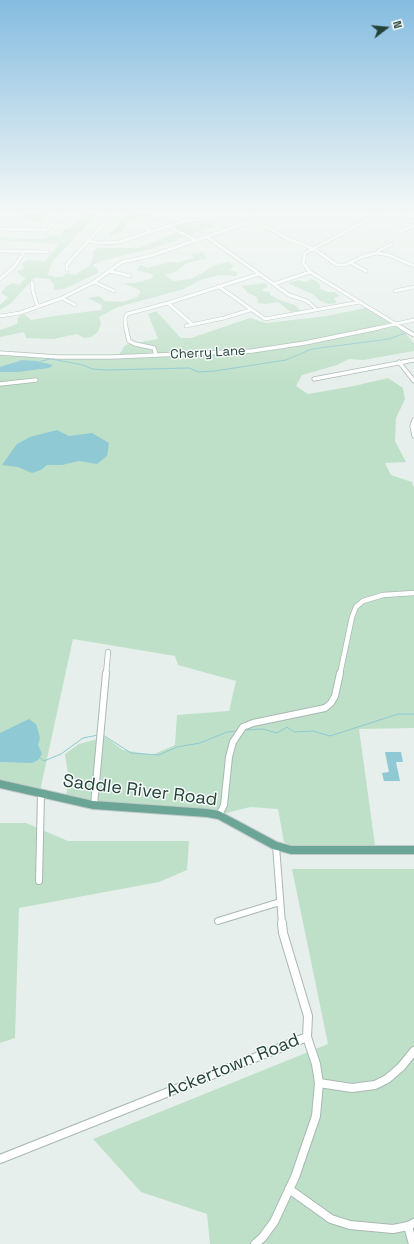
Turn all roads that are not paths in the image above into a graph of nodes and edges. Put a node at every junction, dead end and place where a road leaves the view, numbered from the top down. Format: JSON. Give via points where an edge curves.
{"nodes":[{"id":1,"x":13,"y":268,"type":"edge"},
{"id":2,"x":113,"y":268,"type":"edge"},
{"id":3,"x":251,"y":268,"type":"edge"},
{"id":4,"x":306,"y":268,"type":"edge"},
{"id":5,"x":360,"y":268,"type":"edge"},
{"id":6,"x":109,"y":271,"type":"junction"},
{"id":7,"x":366,"y":271,"type":"dead end"},
{"id":8,"x":310,"y":272,"type":"junction"},
{"id":9,"x":259,"y":274,"type":"junction"},
{"id":10,"x":130,"y":276,"type":"dead end"},
{"id":11,"x":0,"y":279,"type":"edge"},
{"id":12,"x":32,"y":282,"type":"dead end"},
{"id":13,"x":94,"y":282,"type":"junction"},
{"id":14,"x":274,"y":284,"type":"junction"},
{"id":15,"x":218,"y":286,"type":"junction"},
{"id":16,"x":414,"y":287,"type":"edge"},
{"id":17,"x":395,"y":290,"type":"dead end"},
{"id":18,"x":114,"y":291,"type":"dead end"},
{"id":19,"x":62,"y":298,"type":"junction"},
{"id":20,"x":360,"y":302,"type":"junction"},
{"id":21,"x":168,"y":303,"type":"junction"},
{"id":22,"x":75,"y":305,"type":"dead end"},
{"id":23,"x":38,"y":307,"type":"junction"},
{"id":24,"x":316,"y":309,"type":"junction"},
{"id":25,"x":250,"y":310,"type":"junction"},
{"id":26,"x":0,"y":316,"type":"edge"},
{"id":27,"x":414,"y":320,"type":"edge"},
{"id":28,"x":397,"y":324,"type":"junction"},
{"id":29,"x":193,"y":325,"type":"junction"},
{"id":30,"x":186,"y":326,"type":"dead end"},
{"id":31,"x":414,"y":335,"type":"edge"},
{"id":32,"x":0,"y":353,"type":"edge"},
{"id":33,"x":156,"y":355,"type":"junction"},
{"id":34,"x":414,"y":360,"type":"edge"},
{"id":35,"x":399,"y":362,"type":"junction"},
{"id":36,"x":314,"y":379,"type":"dead end"},
{"id":37,"x":36,"y":380,"type":"dead end"},
{"id":38,"x":414,"y":381,"type":"edge"},
{"id":39,"x":0,"y":384,"type":"edge"},
{"id":40,"x":414,"y":420,"type":"edge"},
{"id":41,"x":414,"y":436,"type":"edge"},
{"id":42,"x":414,"y":593,"type":"edge"},
{"id":43,"x":108,"y":652,"type":"dead end"},
{"id":44,"x":0,"y":784,"type":"edge"},
{"id":45,"x":41,"y":794,"type":"junction"},
{"id":46,"x":94,"y":805,"type":"junction"},
{"id":47,"x":219,"y":815,"type":"junction"},
{"id":48,"x":276,"y":846,"type":"junction"},
{"id":49,"x":414,"y":850,"type":"edge"},
{"id":50,"x":39,"y":882,"type":"dead end"},
{"id":51,"x":280,"y":902,"type":"junction"},
{"id":52,"x":218,"y":921,"type":"dead end"},
{"id":53,"x":307,"y":1037,"type":"junction"},
{"id":54,"x":414,"y":1051,"type":"edge"},
{"id":55,"x":319,"y":1083,"type":"junction"},
{"id":56,"x":0,"y":1158,"type":"edge"},
{"id":57,"x":289,"y":1189,"type":"junction"},
{"id":58,"x":411,"y":1224,"type":"edge"},
{"id":59,"x":255,"y":1244,"type":"edge"},
{"id":60,"x":413,"y":1244,"type":"edge"}],
"edges":[{"from":1,"to":11,"type":"street"},
{"from":2,"to":6,"type":"street"},
{"from":3,"to":9,"type":"street"},
{"from":4,"to":8,"type":"street"},
{"from":5,"to":7,"type":"street"},
{"from":6,"to":10,"type":"street"},
{"from":6,"to":13,"type":"street"},
{"from":8,"to":14,"type":"street"},
{"from":8,"to":20,"type":"street"},
{"from":9,"to":14,"type":"street"},
{"from":9,"to":15,"type":"street"},
{"from":12,"to":23,"type":"street"},
{"from":13,"to":18,"type":"street"},
{"from":13,"to":19,"type":"street"},
{"from":14,"to":24,"type":"street","via":[[289,295],[307,301]]},
{"from":15,"to":21,"type":"street"},
{"from":15,"to":25,"type":"street"},
{"from":16,"to":17,"type":"street"},
{"from":19,"to":22,"type":"street"},
{"from":19,"to":23,"type":"street"},
{"from":20,"to":24,"type":"street"},
{"from":20,"to":28,"type":"street"},
{"from":21,"to":29,"type":"street"},
{"from":21,"to":33,"type":"street","via":[[125,316],[129,341],[154,348]]},
{"from":23,"to":26,"type":"street"},
{"from":24,"to":25,"type":"street","via":[[268,319]]},
{"from":25,"to":29,"type":"street"},
{"from":27,"to":28,"type":"street","name":"Cherry Lane"},
{"from":28,"to":31,"type":"street"},
{"from":28,"to":33,"type":"street","name":"Cherry Lane","via":[[259,350]]},
{"from":29,"to":30,"type":"street"},
{"from":32,"to":33,"type":"street","name":"Cherry Lane","via":[[58,357]]},
{"from":34,"to":35,"type":"street"},
{"from":35,"to":36,"type":"street"},
{"from":35,"to":38,"type":"street"},
{"from":37,"to":39,"type":"street"},
{"from":40,"to":41,"type":"street"},
{"from":42,"to":47,"type":"street","via":[[383,595],[363,601],[356,607],[334,696],[325,708],[243,727],[233,742],[224,805]]},
{"from":43,"to":46,"type":"street"},
{"from":44,"to":45,"type":"main road","name":"Saddle River Road"},
{"from":45,"to":46,"type":"main road","name":"Saddle River Road"},
{"from":45,"to":50,"type":"street"},
{"from":46,"to":47,"type":"main road","name":"Saddle River Road"},
{"from":47,"to":48,"type":"main road","name":"Saddle River Road"},
{"from":48,"to":49,"type":"main road","name":"Saddle River Road","via":[[291,850]]},
{"from":48,"to":51,"type":"street","name":"Ackertown Road"},
{"from":51,"to":52,"type":"street"},
{"from":51,"to":53,"type":"street","name":"Ackertown Road","via":[[288,954],[308,1016]]},
{"from":53,"to":55,"type":"street"},
{"from":53,"to":56,"type":"street","name":"Ackertown Road"},
{"from":54,"to":55,"type":"street","via":[[392,1075],[375,1085],[352,1088]]},
{"from":55,"to":57,"type":"street","via":[[316,1116]]},
{"from":57,"to":58,"type":"street","via":[[331,1219],[350,1226],[393,1229]]},
{"from":57,"to":59,"type":"street","via":[[274,1222]]},
{"from":58,"to":60,"type":"street"}]}
